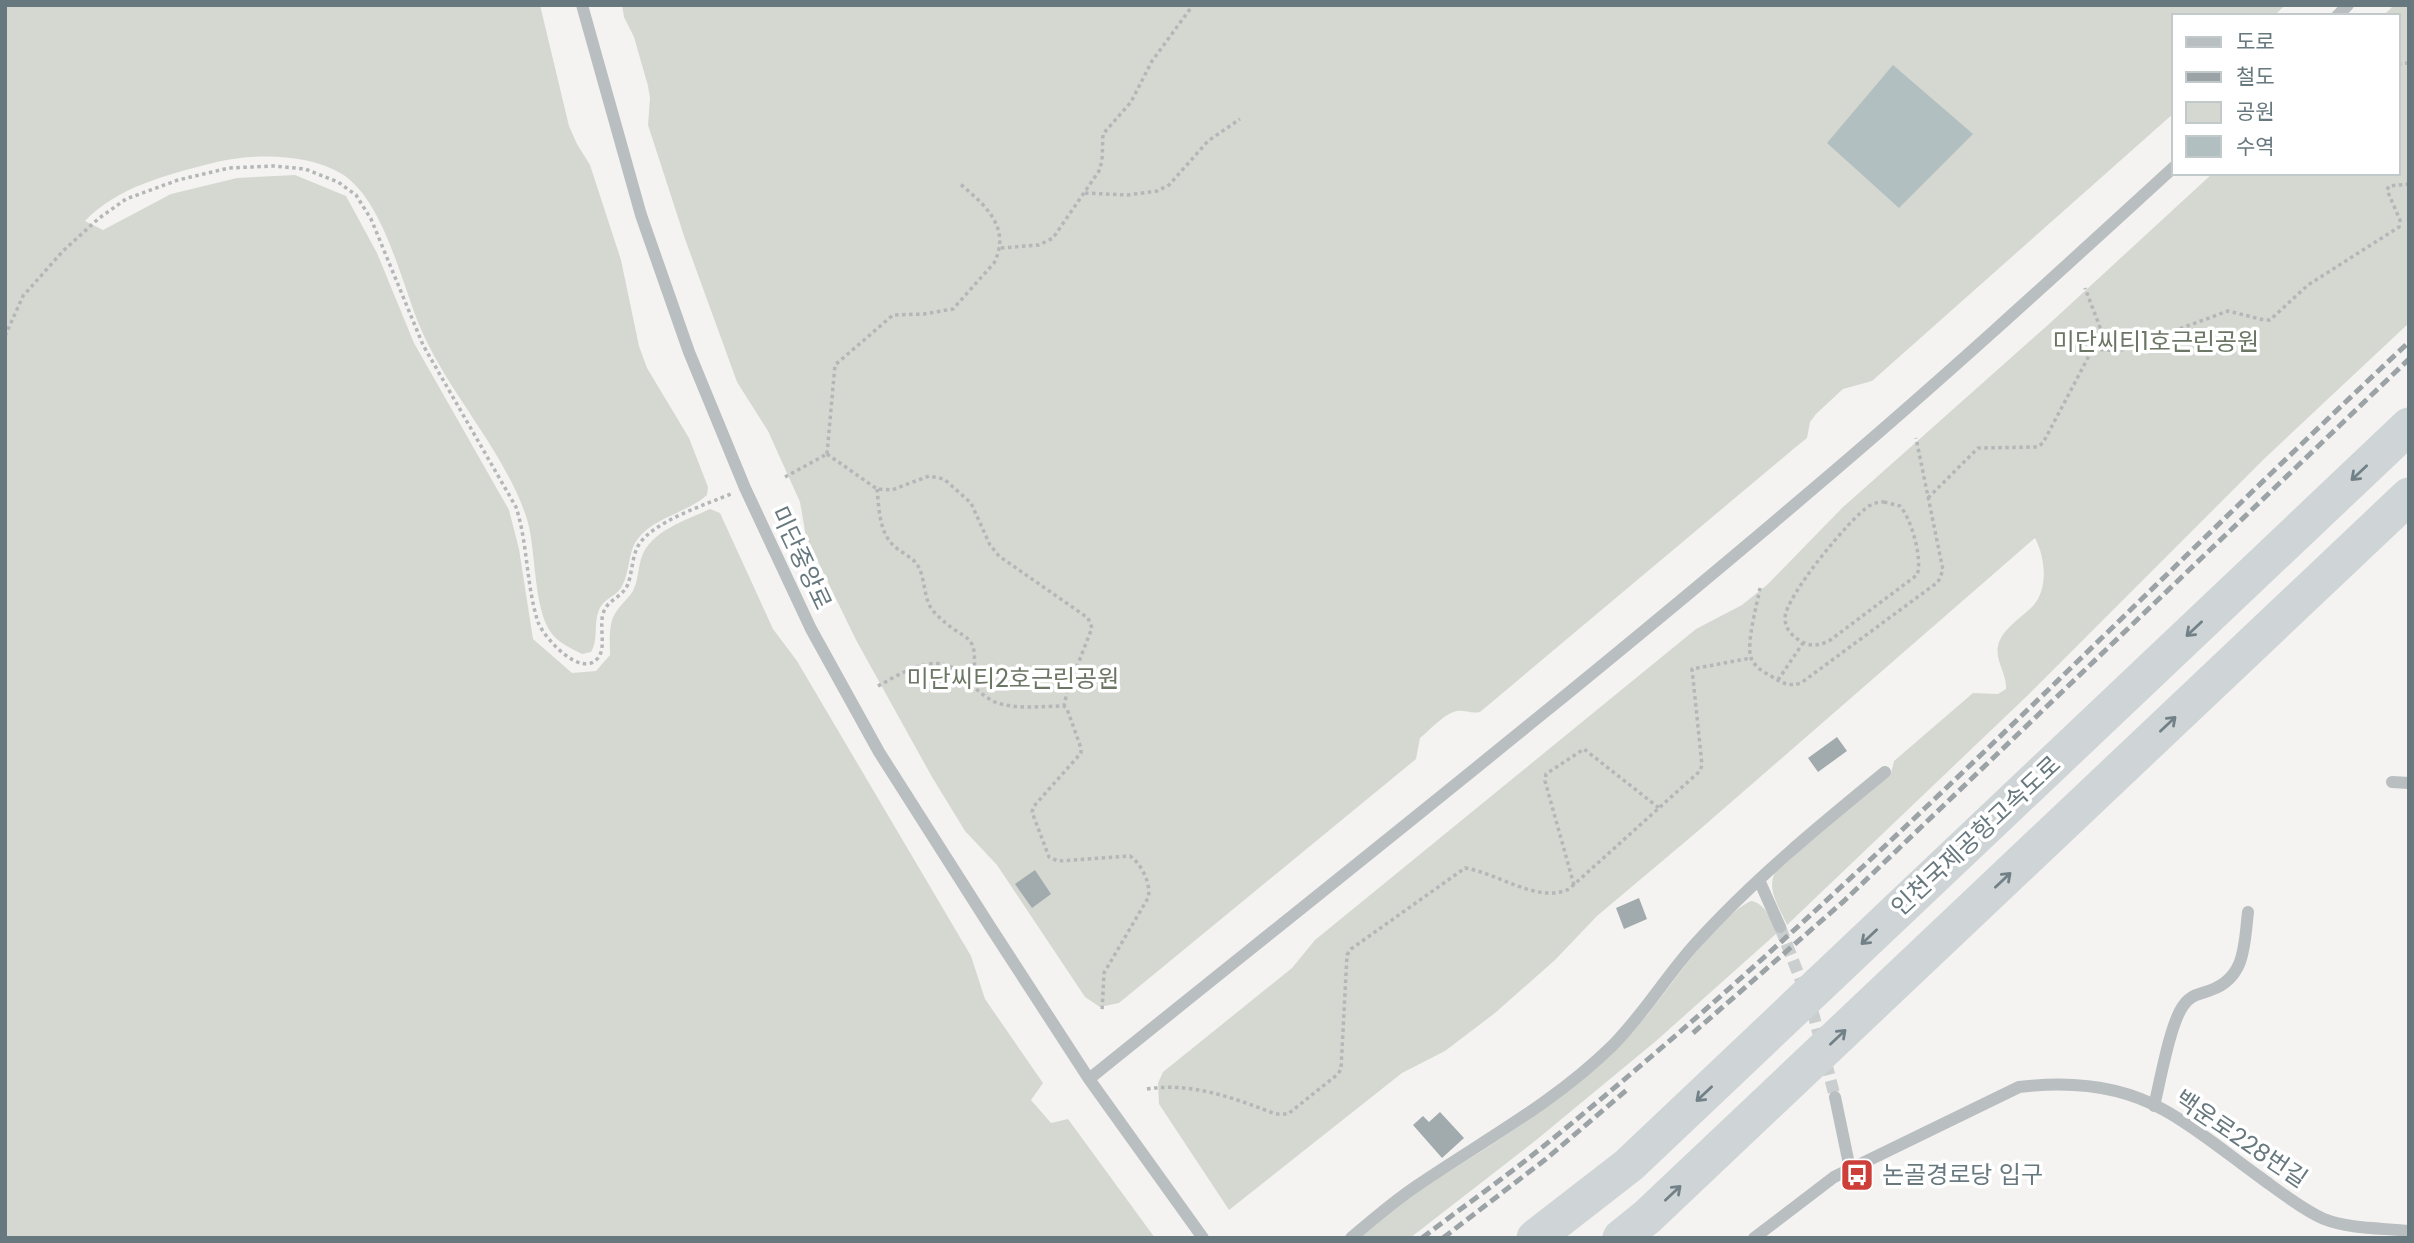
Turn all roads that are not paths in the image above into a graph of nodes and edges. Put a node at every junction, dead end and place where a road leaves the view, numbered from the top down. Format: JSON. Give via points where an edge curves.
{"nodes":[{"id":1,"x":582,"y":5,"type":"edge"},
{"id":2,"x":2172,"y":169,"type":"edge"},
{"id":3,"x":2409,"y":426,"type":"edge"},
{"id":4,"x":2409,"y":496,"type":"edge"},
{"id":5,"x":1885,"y":772,"type":"dead end"},
{"id":6,"x":2392,"y":782,"type":"dead end"},
{"id":7,"x":2409,"y":783,"type":"edge"},
{"id":8,"x":1759,"y":880,"type":"junction"},
{"id":9,"x":2248,"y":912,"type":"dead end"},
{"id":10,"x":1780,"y":927,"type":"tunnel mouth"},
{"id":11,"x":1089,"y":1079,"type":"junction"},
{"id":12,"x":1835,"y":1097,"type":"tunnel mouth"},
{"id":13,"x":2154,"y":1106,"type":"junction"},
{"id":14,"x":1850,"y":1169,"type":"junction"},
{"id":15,"x":2409,"y":1231,"type":"edge"},
{"id":16,"x":1203,"y":1238,"type":"edge"},
{"id":17,"x":1351,"y":1238,"type":"edge"},
{"id":18,"x":1535,"y":1238,"type":"edge"},
{"id":19,"x":1621,"y":1238,"type":"edge"},
{"id":20,"x":1754,"y":1238,"type":"edge"}],
"edges":[{"from":1,"to":11,"type":"street","name":"미단중앙로","via":[[641,215],[689,352],[745,488],[811,629],[879,752]]},
{"from":2,"to":11,"type":"street","via":[[1810,492]]},
{"from":3,"to":18,"type":"highway","name":"인천국제공항고속도로","one_way":true,"via":[[1629,1165]]},
{"from":19,"to":4,"type":"highway","name":"인천국제공항고속도로","one_way":true},
{"from":5,"to":8,"type":"street"},
{"from":6,"to":7,"type":"street"},
{"from":8,"to":10,"type":"street"},
{"from":8,"to":17,"type":"street","via":[[1695,944],[1612,1046],[1534,1111],[1415,1187]]},
{"from":9,"to":13,"type":"street","via":[[2238,971],[2224,984],[2193,995],[2181,1008]]},
{"from":11,"to":16,"type":"street","name":"미단중앙로"},
{"from":12,"to":14,"type":"street"},
{"from":13,"to":14,"type":"street","name":"백운로228번길","via":[[2082,1084],[2018,1087]]},
{"from":13,"to":15,"type":"street","name":"백운로228번길","via":[[2324,1219]]},
{"from":14,"to":20,"type":"street","name":"백운로228번길"}]}
